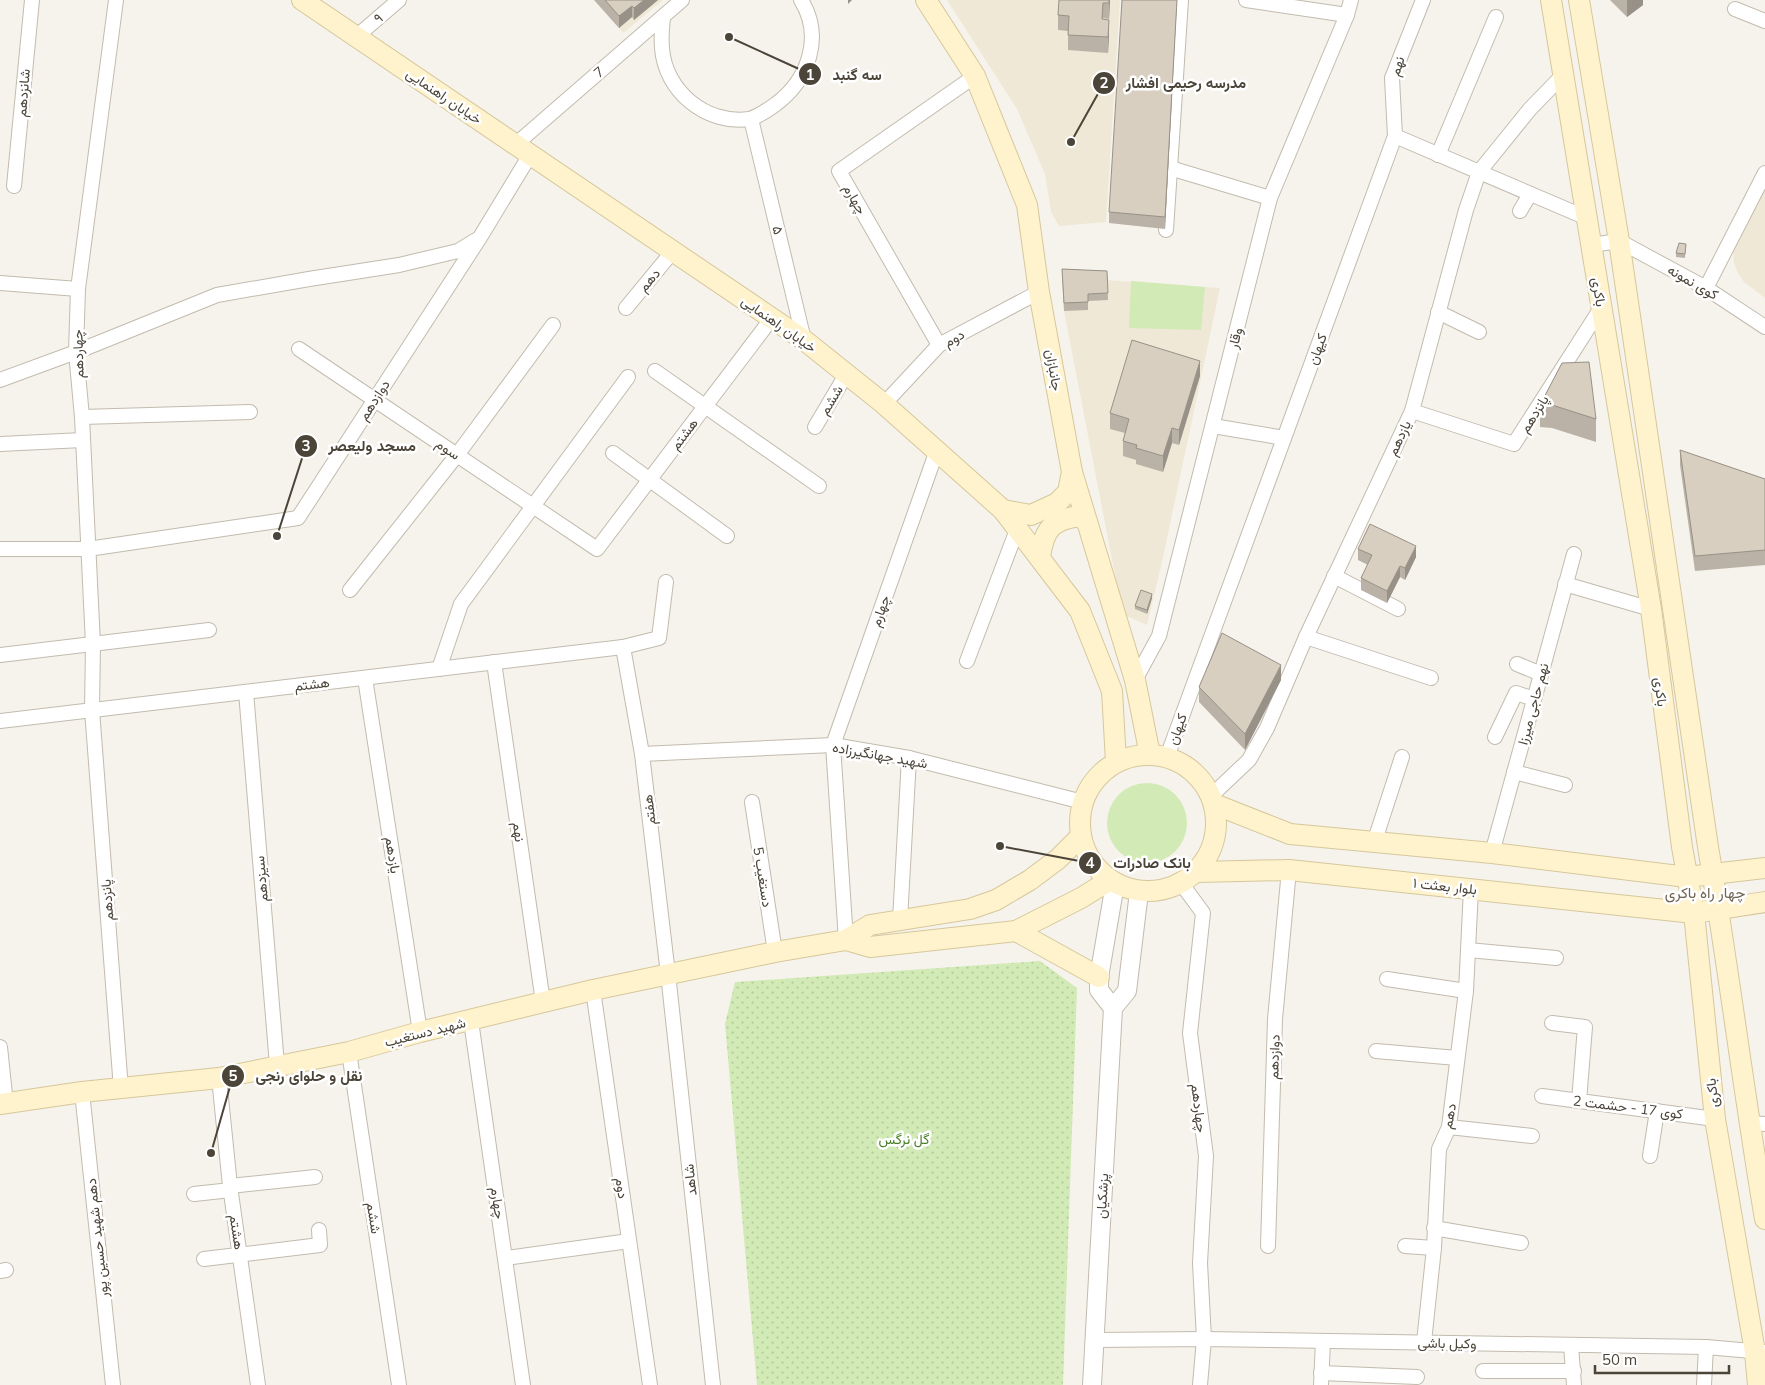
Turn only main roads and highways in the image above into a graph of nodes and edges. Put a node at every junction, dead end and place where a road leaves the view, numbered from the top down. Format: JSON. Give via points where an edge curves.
{"nodes":[{"id":1,"x":302,"y":0,"type":"edge"},
{"id":2,"x":926,"y":0,"type":"edge"},
{"id":3,"x":1551,"y":0,"type":"edge"},
{"id":4,"x":1580,"y":0,"type":"edge"},
{"id":5,"x":1072,"y":472,"type":"junction"},
{"id":6,"x":1003,"y":510,"type":"junction"},
{"id":7,"x":1087,"y":522,"type":"junction"},
{"id":8,"x":1040,"y":557,"type":"junction"},
{"id":9,"x":1158,"y":756,"type":"junction"},
{"id":10,"x":1116,"y":762,"type":"junction"},
{"id":11,"x":1213,"y":800,"type":"junction"},
{"id":12,"x":1081,"y":836,"type":"junction"},
{"id":13,"x":1765,"y":868,"type":"edge"},
{"id":14,"x":1713,"y":874,"type":"junction"},
{"id":15,"x":1687,"y":877,"type":"junction"},
{"id":16,"x":1189,"y":878,"type":"junction"},
{"id":17,"x":1112,"y":882,"type":"junction"},
{"id":18,"x":1765,"y":902,"type":"edge"},
{"id":19,"x":1719,"y":908,"type":"junction"},
{"id":20,"x":1694,"y":913,"type":"junction"},
{"id":21,"x":1016,"y":931,"type":"junction"},
{"id":22,"x":846,"y":940,"type":"junction"},
{"id":23,"x":1099,"y":977,"type":"road end"},
{"id":24,"x":3,"y":1104,"type":"edge"},
{"id":25,"x":1757,"y":1124,"type":"edge"},
{"id":26,"x":1765,"y":1219,"type":"edge"},
{"id":27,"x":1760,"y":1352,"type":"edge"},
{"id":28,"x":1758,"y":1385,"type":"edge"}],
"edges":[{"from":1,"to":6,"type":"main road","name":"خیابان راهنمایی","via":[[804,340],[884,404]]},
{"from":2,"to":5,"type":"main road","name":"جانبازان","via":[[975,76],[1027,205],[1039,292]]},
{"from":3,"to":15,"type":"main road","name":"باکری","via":[[1651,609]]},
{"from":4,"to":14,"type":"main road","name":"باکری"},
{"from":5,"to":6,"type":"main road","via":[[1068,492],[1057,503],[1031,515]]},
{"from":5,"to":7,"type":"main road","name":"جانبازان"},
{"from":6,"to":8,"type":"main road","name":"خیابان راهنمایی"},
{"from":7,"to":8,"type":"main road","via":[[1079,516],[1064,518],[1055,524],[1043,541]]},
{"from":7,"to":9,"type":"main road","name":"جانبازان"},
{"from":8,"to":10,"type":"main road","name":"خیابان راهنمایی","via":[[1080,611],[1112,691]]},
{"from":9,"to":10,"type":"main road","via":[[1132,756]]},
{"from":9,"to":11,"type":"main road","via":[[1194,771]]},
{"from":10,"to":12,"type":"main road","via":[[1102,772],[1083,802]]},
{"from":11,"to":15,"type":"main road","via":[[1290,834],[1492,853]]},
{"from":11,"to":16,"type":"main road","via":[[1217,822],[1214,841],[1207,858]]},
{"from":12,"to":17,"type":"main road","via":[[1094,866]]},
{"from":12,"to":22,"type":"main road","via":[[1058,859],[996,900],[970,909],[870,925]]},
{"from":13,"to":14,"type":"main road"},
{"from":14,"to":15,"type":"main road"},
{"from":14,"to":19,"type":"main road","name":"باکری"},
{"from":15,"to":20,"type":"main road","name":"باکری"},
{"from":16,"to":17,"type":"main road","via":[[1154,892],[1139,892]]},
{"from":16,"to":20,"type":"main road","name":"بلوار بعثت ۱","via":[[1289,870]]},
{"from":17,"to":21,"type":"main road"},
{"from":18,"to":19,"type":"main road","name":"بلوار بعثت ۱"},
{"from":19,"to":20,"type":"main road","name":"بلوار بعثت ۱"},
{"from":19,"to":25,"type":"main road","name":"باکری"},
{"from":20,"to":27,"type":"main road","name":"باکری","via":[[1715,1119]]},
{"from":21,"to":22,"type":"main road","via":[[870,947]]},
{"from":21,"to":23,"type":"main road"},
{"from":22,"to":24,"type":"main road","name":"شهید دستغیب","via":[[593,990],[349,1052],[219,1078]]},
{"from":25,"to":26,"type":"main road","name":"باکری"},
{"from":27,"to":28,"type":"main road","name":"باکری"}]}
